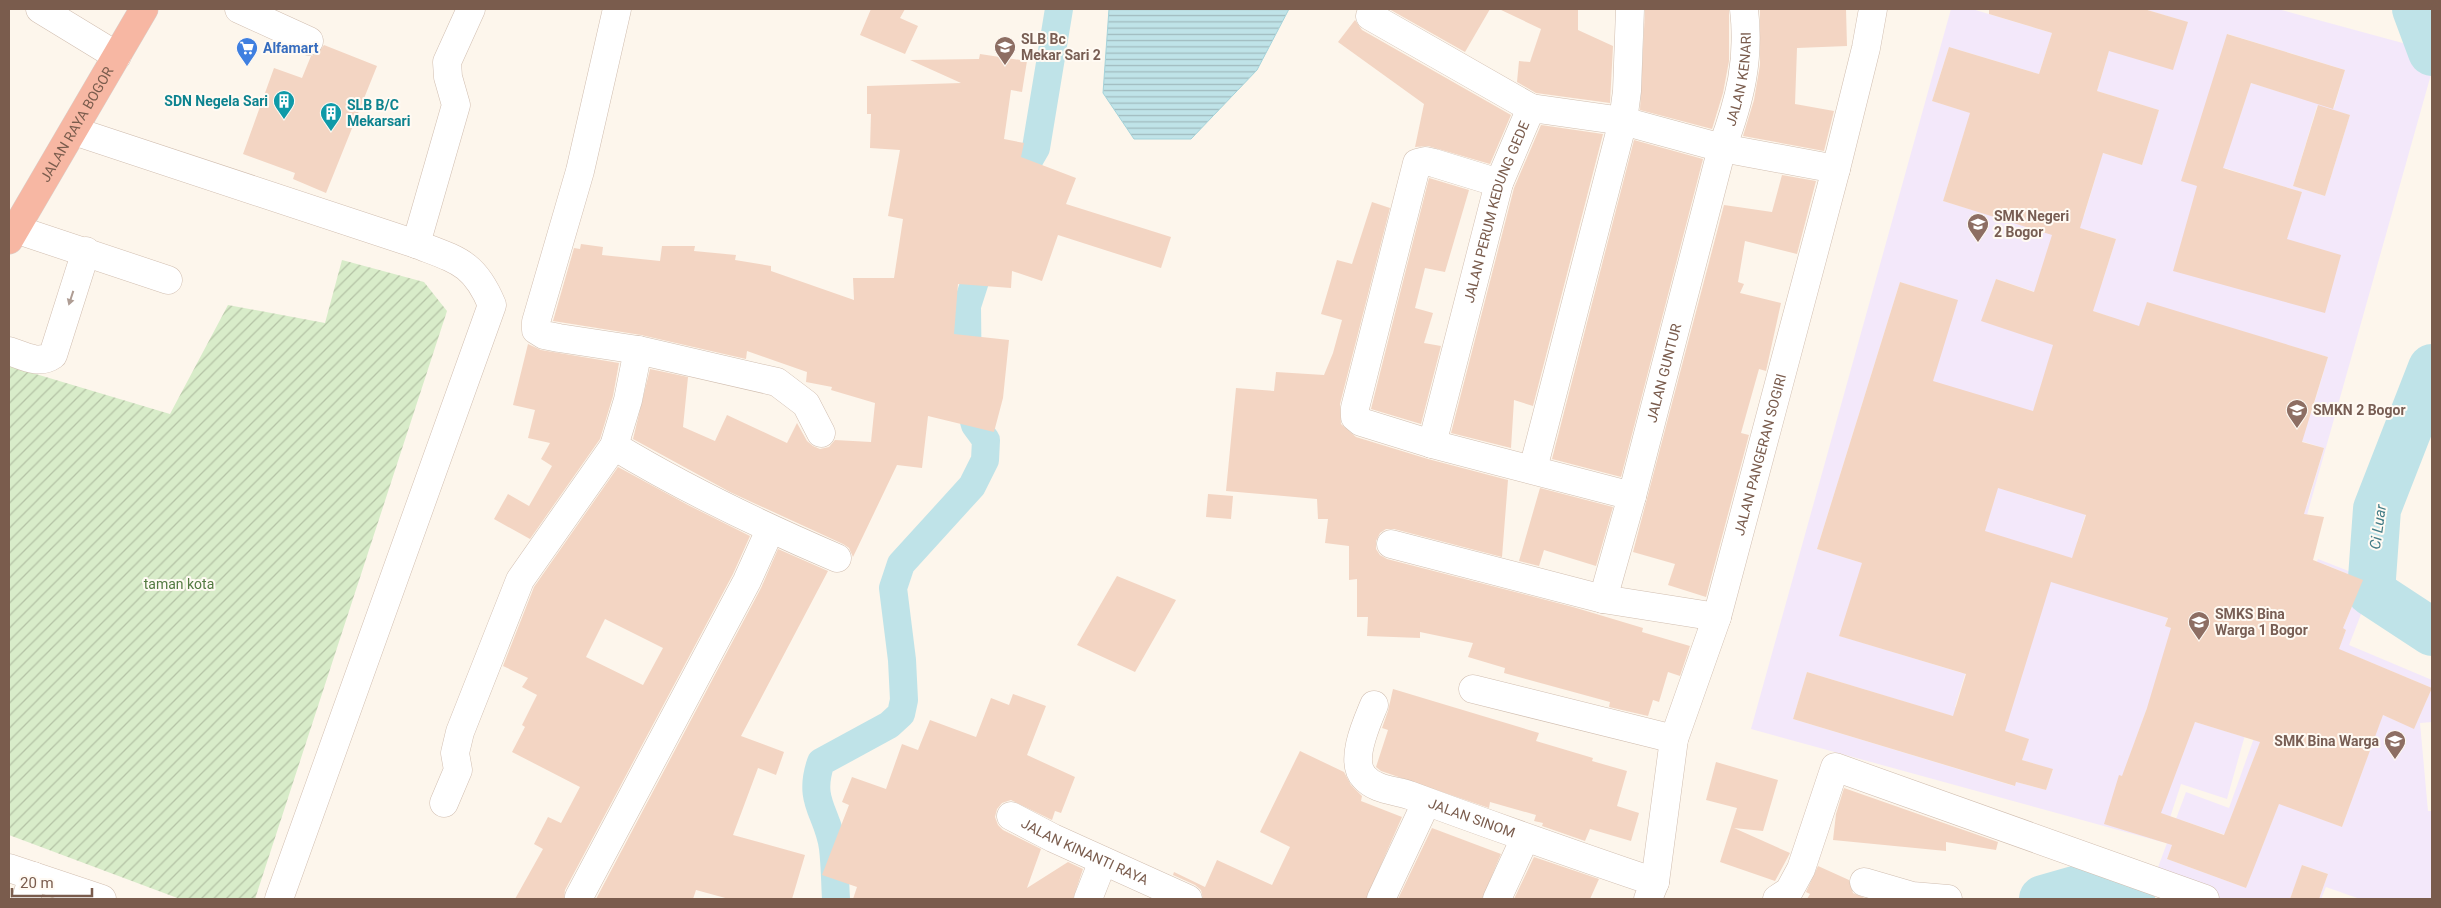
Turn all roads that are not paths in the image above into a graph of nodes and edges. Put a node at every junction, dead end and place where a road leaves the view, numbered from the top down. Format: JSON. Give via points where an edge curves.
{"nodes":[{"id":1,"x":40,"y":9,"type":"edge"},
{"id":2,"x":144,"y":9,"type":"edge"},
{"id":3,"x":239,"y":9,"type":"edge"},
{"id":4,"x":471,"y":9,"type":"edge"},
{"id":5,"x":617,"y":9,"type":"edge"},
{"id":6,"x":1630,"y":9,"type":"edge"},
{"id":7,"x":1744,"y":9,"type":"edge"},
{"id":8,"x":1873,"y":9,"type":"edge"},
{"id":9,"x":1370,"y":16,"type":"dead end"},
{"id":10,"x":309,"y":41,"type":"dead end"},
{"id":11,"x":117,"y":56,"type":"junction"},
{"id":12,"x":1531,"y":108,"type":"junction"},
{"id":13,"x":1623,"y":120,"type":"junction"},
{"id":14,"x":74,"y":131,"type":"junction"},
{"id":15,"x":1722,"y":148,"type":"junction"},
{"id":16,"x":1836,"y":169,"type":"junction"},
{"id":17,"x":1499,"y":183,"type":"junction"},
{"id":18,"x":12,"y":235,"type":"edge"},
{"id":19,"x":416,"y":244,"type":"junction"},
{"id":20,"x":86,"y":251,"type":"junction"},
{"id":21,"x":168,"y":280,"type":"dead end"},
{"id":22,"x":638,"y":350,"type":"junction"},
{"id":23,"x":9,"y":351,"type":"edge"},
{"id":24,"x":822,"y":433,"type":"dead end"},
{"id":25,"x":1432,"y":444,"type":"junction"},
{"id":26,"x":614,"y":446,"type":"junction"},
{"id":27,"x":1532,"y":469,"type":"junction"},
{"id":28,"x":1632,"y":496,"type":"junction"},
{"id":29,"x":770,"y":530,"type":"junction"},
{"id":30,"x":1391,"y":544,"type":"dead end"},
{"id":31,"x":837,"y":558,"type":"dead end"},
{"id":32,"x":1603,"y":598,"type":"junction"},
{"id":33,"x":1716,"y":617,"type":"junction"},
{"id":34,"x":1473,"y":689,"type":"dead end"},
{"id":35,"x":1374,"y":705,"type":"dead end"},
{"id":36,"x":1674,"y":739,"type":"junction"},
{"id":37,"x":444,"y":803,"type":"dead end"},
{"id":38,"x":1426,"y":803,"type":"junction"},
{"id":39,"x":1011,"y":816,"type":"dead end"},
{"id":40,"x":1525,"y":838,"type":"junction"},
{"id":41,"x":1103,"y":861,"type":"junction"},
{"id":42,"x":23,"y":881,"type":"edge"},
{"id":43,"x":1864,"y":882,"type":"dead end"},
{"id":44,"x":1652,"y":890,"type":"edge"},
{"id":45,"x":579,"y":897,"type":"dead end"},
{"id":46,"x":1915,"y":898,"type":"edge"},
{"id":47,"x":102,"y":899,"type":"edge"},
{"id":48,"x":279,"y":899,"type":"edge"},
{"id":49,"x":1088,"y":899,"type":"edge"},
{"id":50,"x":1184,"y":899,"type":"edge"},
{"id":51,"x":1380,"y":899,"type":"edge"},
{"id":52,"x":1497,"y":899,"type":"edge"},
{"id":53,"x":1778,"y":899,"type":"edge"},
{"id":54,"x":1948,"y":899,"type":"edge"},
{"id":55,"x":2205,"y":899,"type":"edge"}],
"edges":[{"from":1,"to":11,"type":"street"},
{"from":2,"to":11,"type":"highway","name":"JALAN RAYA BOGOR"},
{"from":3,"to":10,"type":"street"},
{"from":4,"to":19,"type":"street","via":[[447,62],[456,105]]},
{"from":5,"to":22,"type":"street","via":[[580,171],[536,330],[559,338]]},
{"from":6,"to":13,"type":"street"},
{"from":7,"to":15,"type":"street","name":"JALAN KENARI","via":[[1745,72]]},
{"from":8,"to":16,"type":"street","name":"JALAN PANGERAN SOGIRI"},
{"from":9,"to":12,"type":"street"},
{"from":11,"to":14,"type":"highway","name":"JALAN RAYA BOGOR"},
{"from":12,"to":13,"type":"street","name":"JALAN PERUM KEDUNG GEDE"},
{"from":12,"to":17,"type":"street","name":"JALAN PERUM KEDUNG GEDE"},
{"from":13,"to":15,"type":"street","name":"JALAN PERUM KEDUNG GEDE"},
{"from":13,"to":27,"type":"street"},
{"from":14,"to":18,"type":"highway","name":"JALAN RAYA BOGOR"},
{"from":14,"to":19,"type":"street"},
{"from":15,"to":16,"type":"street","name":"JALAN PERUM KEDUNG GEDE"},
{"from":15,"to":28,"type":"street","name":"JALAN GUNTUR"},
{"from":16,"to":33,"type":"street","name":"JALAN PANGERAN SOGIRI"},
{"from":17,"to":25,"type":"street","name":"JALAN PERUM KEDUNG GEDE"},
{"from":17,"to":25,"type":"street","via":[[1425,161],[1417,163],[1413,171],[1355,417],[1361,422]]},
{"from":18,"to":20,"type":"street"},
{"from":19,"to":48,"type":"street","via":[[463,262],[484,284],[492,305]]},
{"from":20,"to":21,"type":"street"},
{"from":20,"to":23,"type":"street","one_way":true,"via":[[53,355],[46,360],[36,360]]},
{"from":22,"to":24,"type":"street","via":[[777,382],[806,404]]},
{"from":22,"to":26,"type":"street"},
{"from":25,"to":27,"type":"street"},
{"from":26,"to":29,"type":"street","via":[[655,471]]},
{"from":26,"to":37,"type":"street","via":[[520,580],[460,732],[455,753],[458,770]]},
{"from":27,"to":28,"type":"street"},
{"from":28,"to":32,"type":"street","name":"JALAN GUNTUR"},
{"from":29,"to":31,"type":"street"},
{"from":29,"to":45,"type":"street","via":[[747,581]]},
{"from":30,"to":32,"type":"street"},
{"from":32,"to":33,"type":"street"},
{"from":33,"to":36,"type":"street","name":"JALAN PANGERAN SOGIRI"},
{"from":34,"to":36,"type":"street"},
{"from":35,"to":38,"type":"street","name":"JALAN SINOM","via":[[1362,736],[1358,767],[1374,785]]},
{"from":36,"to":44,"type":"street","name":"JALAN PANGERAN SOGIRI"},
{"from":38,"to":40,"type":"street","name":"JALAN SINOM"},
{"from":38,"to":51,"type":"street"},
{"from":39,"to":41,"type":"street","name":"JALAN KINANTI RAYA"},
{"from":40,"to":44,"type":"street","name":"JALAN SINOM"},
{"from":40,"to":52,"type":"street"},
{"from":41,"to":49,"type":"street"},
{"from":41,"to":50,"type":"street","name":"JALAN KINANTI RAYA"},
{"from":42,"to":47,"type":"street"},
{"from":43,"to":46,"type":"street"},
{"from":46,"to":54,"type":"street"},
{"from":53,"to":55,"type":"street","via":[[1789,891],[1801,869],[1836,767]]}]}
